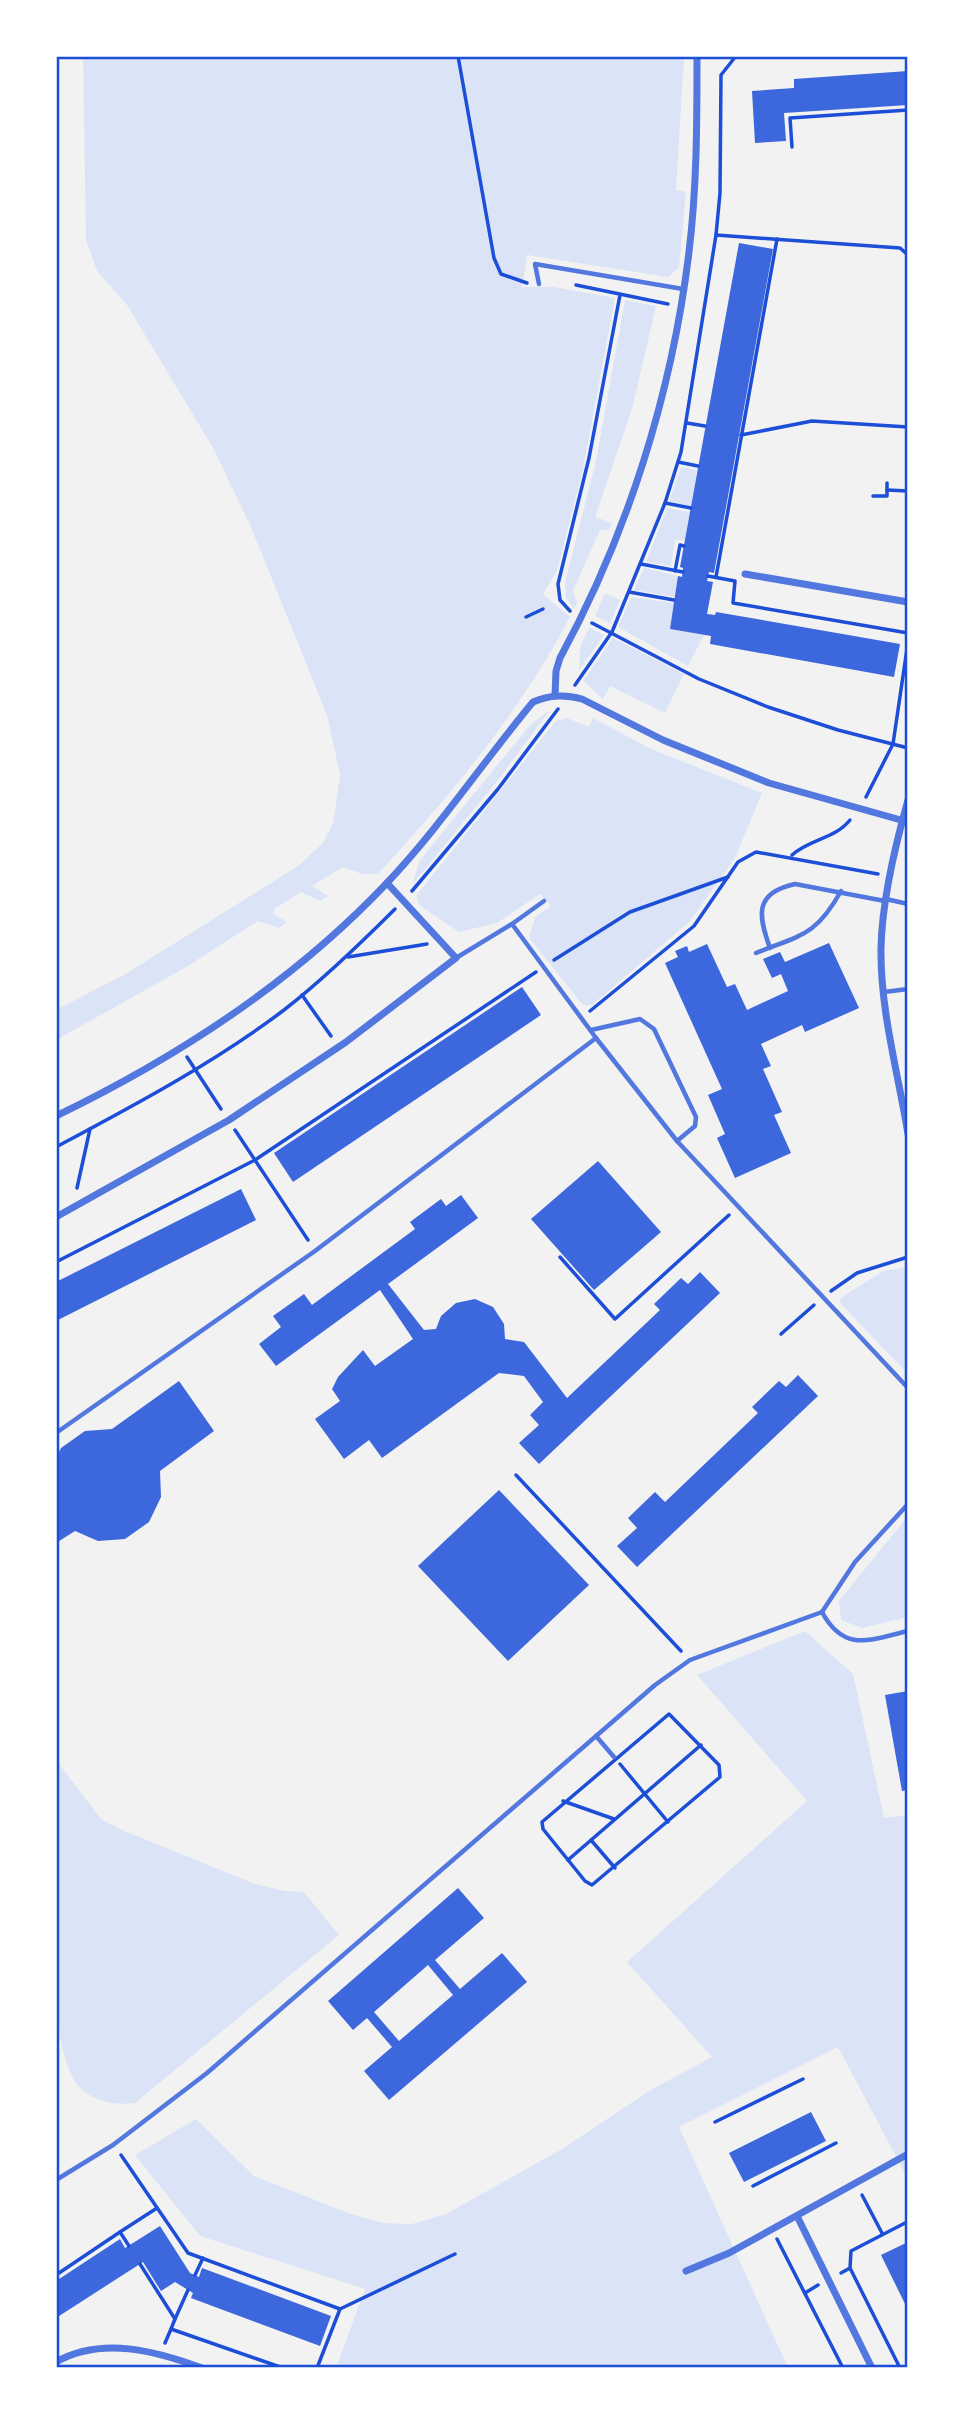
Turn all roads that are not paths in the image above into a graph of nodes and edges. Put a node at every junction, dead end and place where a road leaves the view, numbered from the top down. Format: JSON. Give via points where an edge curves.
{"nodes":[{"id":1,"x":697,"y":56,"type":"edge"},
{"id":2,"x":539,"y":284,"type":"road end"},
{"id":3,"x":684,"y":289,"type":"junction"},
{"id":4,"x":745,"y":574,"type":"dead end"},
{"id":5,"x":908,"y":602,"type":"edge"},
{"id":6,"x":555,"y":696,"type":"junction"},
{"id":7,"x":908,"y":800,"type":"edge"},
{"id":8,"x":905,"y":821,"type":"edge"},
{"id":9,"x":387,"y":884,"type":"junction"},
{"id":10,"x":841,"y":891,"type":"junction"},
{"id":11,"x":886,"y":900,"type":"junction"},
{"id":12,"x":544,"y":901,"type":"dead end"},
{"id":13,"x":908,"y":904,"type":"edge"},
{"id":14,"x":512,"y":924,"type":"junction"},
{"id":15,"x":770,"y":948,"type":"junction"},
{"id":16,"x":756,"y":954,"type":"dead end"},
{"id":17,"x":456,"y":958,"type":"junction"},
{"id":18,"x":908,"y":989,"type":"edge"},
{"id":19,"x":884,"y":992,"type":"junction"},
{"id":20,"x":591,"y":1030,"type":"junction"},
{"id":21,"x":596,"y":1038,"type":"junction"},
{"id":22,"x":56,"y":1116,"type":"edge"},
{"id":23,"x":908,"y":1134,"type":"edge"},
{"id":24,"x":677,"y":1141,"type":"junction"},
{"id":25,"x":56,"y":1217,"type":"edge"},
{"id":26,"x":908,"y":1388,"type":"edge"},
{"id":27,"x":56,"y":1433,"type":"edge"},
{"id":28,"x":908,"y":1504,"type":"edge"},
{"id":29,"x":822,"y":1612,"type":"junction"},
{"id":30,"x":908,"y":1631,"type":"edge"},
{"id":31,"x":596,"y":1735,"type":"junction"},
{"id":32,"x":614,"y":1758,"type":"road end"},
{"id":33,"x":908,"y":2154,"type":"edge"},
{"id":34,"x":56,"y":2180,"type":"edge"},
{"id":35,"x":797,"y":2216,"type":"junction"},
{"id":36,"x":686,"y":2271,"type":"dead end"},
{"id":37,"x":56,"y":2362,"type":"edge"},
{"id":38,"x":202,"y":2368,"type":"edge"},
{"id":39,"x":872,"y":2368,"type":"edge"}],
"edges":[{"from":1,"to":3,"type":"street","via":[[694,202]]},
{"from":2,"to":3,"type":"lane","via":[[535,264]]},
{"from":3,"to":6,"type":"street","via":[[640,472],[556,671]]},
{"from":4,"to":5,"type":"street"},
{"from":6,"to":8,"type":"street","via":[[568,695],[723,766]]},
{"from":6,"to":9,"type":"street","via":[[533,702]]},
{"from":7,"to":8,"type":"street"},
{"from":8,"to":11,"type":"street"},
{"from":9,"to":17,"type":"street"},
{"from":9,"to":22,"type":"street","via":[[294,967],[181,1047]]},
{"from":10,"to":11,"type":"lane"},
{"from":10,"to":15,"type":"lane","via":[[826,919],[813,930]]},
{"from":10,"to":15,"type":"lane","via":[[795,884],[767,895],[761,923]]},
{"from":11,"to":13,"type":"lane"},
{"from":11,"to":19,"type":"street","via":[[881,949]]},
{"from":12,"to":14,"type":"lane"},
{"from":14,"to":17,"type":"lane"},
{"from":14,"to":20,"type":"lane"},
{"from":15,"to":16,"type":"lane"},
{"from":17,"to":25,"type":"street","via":[[229,1120]]},
{"from":18,"to":19,"type":"lane"},
{"from":19,"to":23,"type":"street"},
{"from":20,"to":21,"type":"lane"},
{"from":20,"to":24,"type":"lane","via":[[640,1019],[654,1029],[696,1117],[695,1126]]},
{"from":21,"to":24,"type":"lane"},
{"from":21,"to":27,"type":"lane","via":[[259,1291]]},
{"from":24,"to":26,"type":"lane"},
{"from":28,"to":29,"type":"lane","via":[[855,1562]]},
{"from":29,"to":30,"type":"lane","via":[[841,1637],[856,1641]]},
{"from":29,"to":31,"type":"lane","via":[[690,1660]]},
{"from":31,"to":32,"type":"lane"},
{"from":31,"to":34,"type":"lane","via":[[207,2073],[113,2145]]},
{"from":33,"to":35,"type":"street"},
{"from":35,"to":36,"type":"street"},
{"from":35,"to":39,"type":"street"},
{"from":37,"to":38,"type":"street","via":[[108,2347],[159,2352]]}]}
